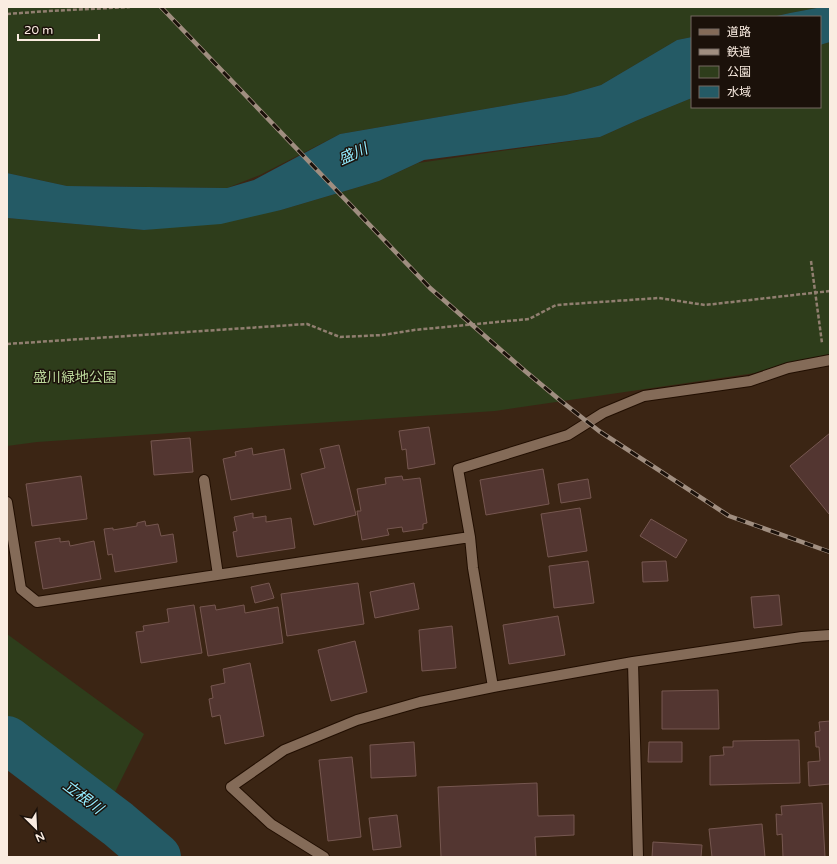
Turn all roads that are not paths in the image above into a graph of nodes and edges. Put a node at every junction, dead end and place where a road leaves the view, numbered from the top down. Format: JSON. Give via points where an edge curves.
{"nodes":[{"id":1,"x":827,"y":360,"type":"edge"},
{"id":2,"x":204,"y":480,"type":"dead end"},
{"id":3,"x":7,"y":502,"type":"edge"},
{"id":4,"x":470,"y":538,"type":"junction"},
{"id":5,"x":218,"y":575,"type":"junction"},
{"id":6,"x":830,"y":635,"type":"edge"},
{"id":7,"x":633,"y":662,"type":"junction"},
{"id":8,"x":494,"y":687,"type":"junction"},
{"id":9,"x":324,"y":857,"type":"edge"},
{"id":10,"x":638,"y":857,"type":"edge"}],
"edges":[{"from":1,"to":4,"type":"street","via":[[788,368],[750,381],[644,396],[603,413],[568,435],[458,469]]},
{"from":2,"to":5,"type":"street"},
{"from":3,"to":5,"type":"street","via":[[20,589],[37,602]]},
{"from":4,"to":5,"type":"street"},
{"from":4,"to":8,"type":"street"},
{"from":6,"to":7,"type":"street"},
{"from":7,"to":8,"type":"street"},
{"from":7,"to":10,"type":"street"},
{"from":8,"to":9,"type":"street","via":[[420,702],[357,720],[284,750],[231,787],[272,824]]}]}
